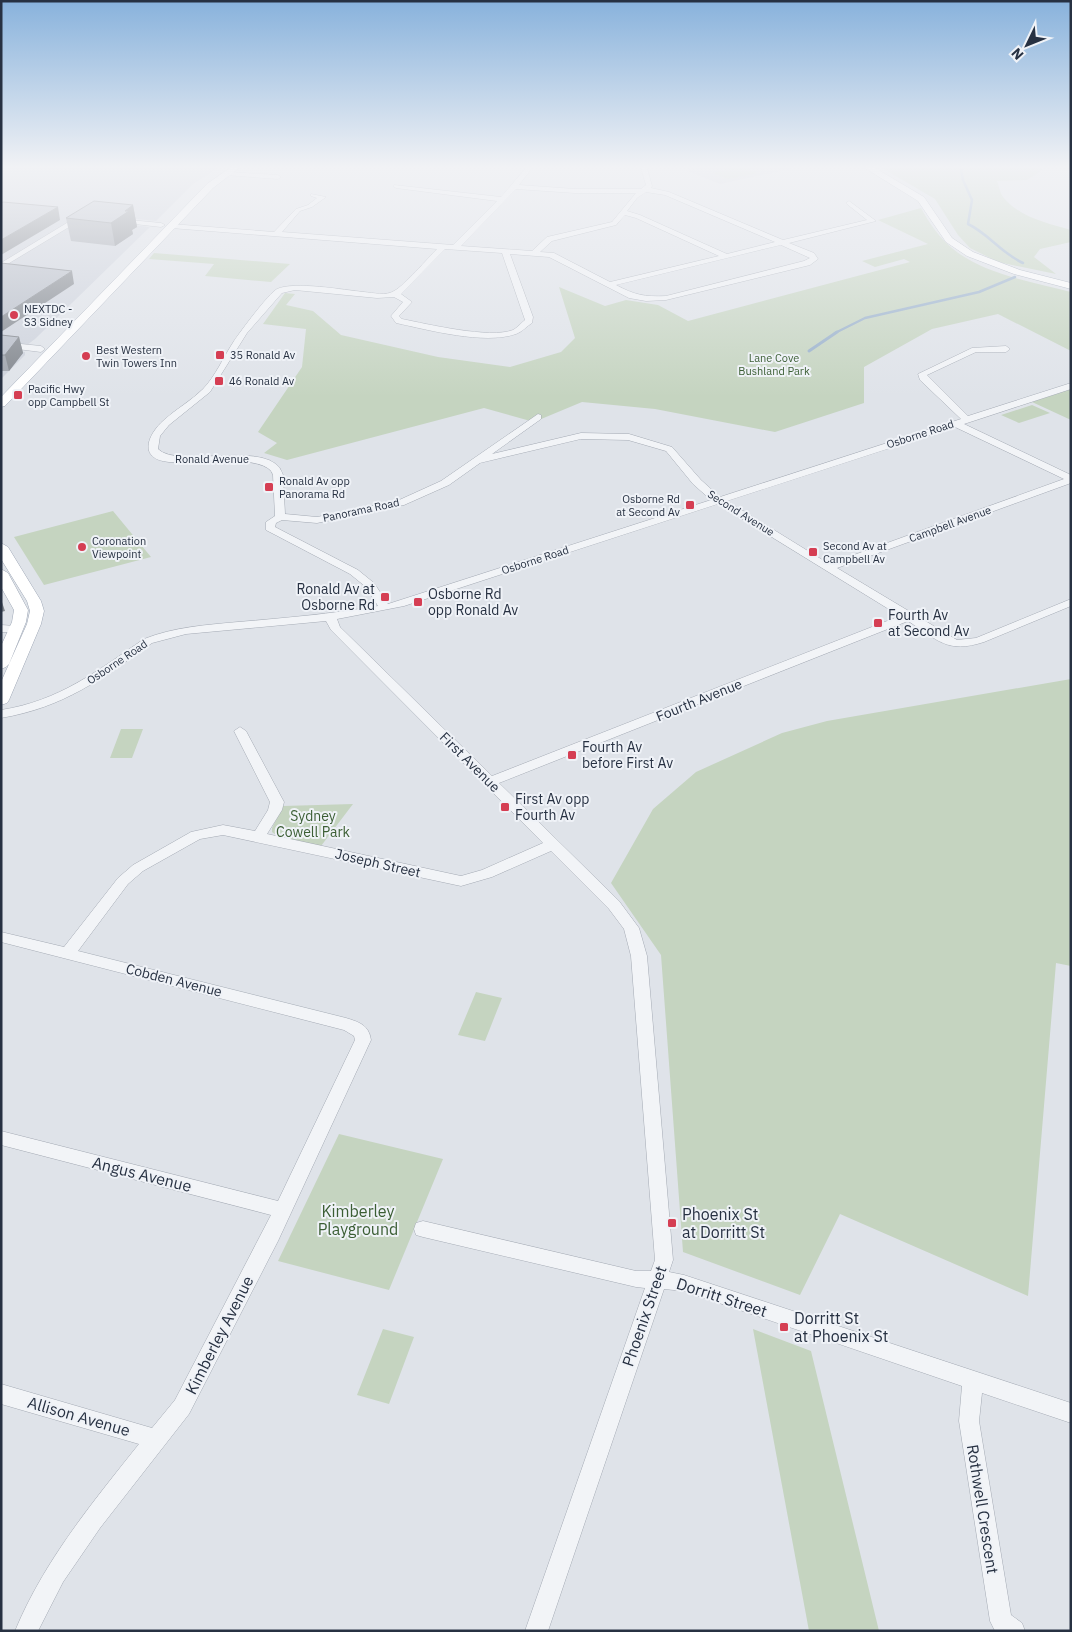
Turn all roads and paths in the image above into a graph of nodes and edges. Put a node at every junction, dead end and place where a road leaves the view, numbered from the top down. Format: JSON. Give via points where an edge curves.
{"nodes":[{"id":1,"x":36,"y":244,"type":"edge"},
{"id":2,"x":147,"y":244,"type":"edge"},
{"id":3,"x":149,"y":244,"type":"edge"},
{"id":4,"x":421,"y":244,"type":"edge"},
{"id":5,"x":459,"y":244,"type":"edge"},
{"id":6,"x":544,"y":244,"type":"edge"},
{"id":7,"x":700,"y":244,"type":"edge"},
{"id":8,"x":779,"y":244,"type":"edge"},
{"id":9,"x":787,"y":244,"type":"edge"},
{"id":10,"x":955,"y":244,"type":"edge"},
{"id":11,"x":444,"y":246,"type":"junction"},
{"id":12,"x":456,"y":247,"type":"junction"},
{"id":13,"x":505,"y":251,"type":"junction"},
{"id":14,"x":534,"y":253,"type":"junction"},
{"id":15,"x":728,"y":257,"type":"junction"},
{"id":16,"x":1,"y":266,"type":"edge"},
{"id":17,"x":610,"y":284,"type":"junction"},
{"id":18,"x":1071,"y":286,"type":"edge"},
{"id":19,"x":396,"y":294,"type":"junction"},
{"id":20,"x":1,"y":344,"type":"edge"},
{"id":21,"x":41,"y":348,"type":"junction"},
{"id":22,"x":1006,"y":349,"type":"dead end"},
{"id":23,"x":53,"y":350,"type":"junction"},
{"id":24,"x":1071,"y":386,"type":"edge"},
{"id":25,"x":1,"y":390,"type":"edge"},
{"id":26,"x":1,"y":404,"type":"edge"},
{"id":27,"x":538,"y":417,"type":"dead end"},
{"id":28,"x":966,"y":419,"type":"junction"},
{"id":29,"x":955,"y":422,"type":"junction"},
{"id":30,"x":475,"y":461,"type":"junction"},
{"id":31,"x":1071,"y":479,"type":"edge"},
{"id":32,"x":718,"y":500,"type":"junction"},
{"id":33,"x":280,"y":517,"type":"junction"},
{"id":34,"x":1,"y":548,"type":"edge"},
{"id":35,"x":830,"y":567,"type":"junction"},
{"id":36,"x":1,"y":573,"type":"edge"},
{"id":37,"x":1071,"y":602,"type":"edge"},
{"id":38,"x":385,"y":608,"type":"junction"},
{"id":39,"x":330,"y":616,"type":"junction"},
{"id":40,"x":908,"y":617,"type":"junction"},
{"id":41,"x":1,"y":628,"type":"edge"},
{"id":42,"x":16,"y":630,"type":"junction"},
{"id":43,"x":1,"y":664,"type":"edge"},
{"id":44,"x":1,"y":700,"type":"edge"},
{"id":45,"x":1,"y":714,"type":"edge"},
{"id":46,"x":240,"y":731,"type":"dead end"},
{"id":47,"x":490,"y":782,"type":"junction"},
{"id":48,"x":258,"y":837,"type":"junction"},
{"id":49,"x":552,"y":844,"type":"junction"},
{"id":50,"x":614,"y":905,"type":"joint"},
{"id":51,"x":1,"y":937,"type":"edge"},
{"id":52,"x":67,"y":954,"type":"junction"},
{"id":53,"x":346,"y":1024,"type":"joint"},
{"id":54,"x":1,"y":1138,"type":"edge"},
{"id":55,"x":282,"y":1210,"type":"junction"},
{"id":56,"x":423,"y":1229,"type":"dead end"},
{"id":57,"x":658,"y":1279,"type":"junction"},
{"id":58,"x":973,"y":1380,"type":"junction"},
{"id":59,"x":1,"y":1394,"type":"edge"},
{"id":60,"x":1071,"y":1412,"type":"edge"},
{"id":61,"x":156,"y":1439,"type":"junction"},
{"id":62,"x":26,"y":1631,"type":"edge"},
{"id":63,"x":536,"y":1631,"type":"edge"},
{"id":64,"x":1014,"y":1631,"type":"edge"}],
"edges":[{"from":1,"to":16,"type":"street"},
{"from":2,"to":21,"type":"main road"},
{"from":3,"to":23,"type":"main road"},
{"from":4,"to":11,"type":"street"},
{"from":5,"to":12,"type":"street"},
{"from":6,"to":14,"type":"street"},
{"from":7,"to":15,"type":"street"},
{"from":8,"to":15,"type":"street"},
{"from":9,"to":17,"type":"street","via":[[814,259],[676,295],[646,299],[632,296]]},
{"from":10,"to":18,"type":"main road","via":[[1003,268]]},
{"from":11,"to":12,"type":"street"},
{"from":11,"to":19,"type":"street"},
{"from":12,"to":13,"type":"street"},
{"from":13,"to":14,"type":"street"},
{"from":13,"to":19,"type":"street","via":[[529,317],[529,321],[515,332],[481,335],[399,321],[395,316],[408,302]]},
{"from":14,"to":17,"type":"street","via":[[557,257]]},
{"from":15,"to":17,"type":"street"},
{"from":19,"to":33,"type":"street","name":"Ronald Avenue","via":[[378,296],[295,288],[279,291],[244,332],[207,390],[155,435],[153,450],[158,456],[168,459],[250,459],[270,463],[278,475]]},
{"from":20,"to":21,"type":"street"},
{"from":21,"to":23,"type":"main road"},
{"from":21,"to":25,"type":"main road"},
{"from":22,"to":28,"type":"street","via":[[975,350],[922,374]]},
{"from":23,"to":26,"type":"main road"},
{"from":24,"to":28,"type":"street","name":"Osborne Road"},
{"from":27,"to":30,"type":"street","name":"Panorama Road"},
{"from":28,"to":29,"type":"street","name":"Osborne Road"},
{"from":29,"to":31,"type":"street"},
{"from":29,"to":32,"type":"street","name":"Osborne Road"},
{"from":30,"to":32,"type":"street","name":"Second Avenue","via":[[581,436],[629,437],[669,449],[697,482]]},
{"from":30,"to":33,"type":"street","name":"Panorama Road","via":[[445,482],[400,503],[317,520]]},
{"from":31,"to":35,"type":"street","name":"Campbell Avenue"},
{"from":32,"to":35,"type":"street","name":"Second Avenue"},
{"from":32,"to":38,"type":"street","name":"Osborne Road"},
{"from":33,"to":38,"type":"street","name":"Ronald Avenue","via":[[271,522],[270,528],[354,572],[370,585]]},
{"from":34,"to":44,"type":"main road","via":[[37,611]]},
{"from":35,"to":40,"type":"street","name":"Second Avenue"},
{"from":36,"to":42,"type":"main road","via":[[20,606]]},
{"from":37,"to":40,"type":"street","name":"Second Avenue","via":[[970,644],[955,644]]},
{"from":38,"to":39,"type":"street","name":"Osborne Road"},
{"from":39,"to":45,"type":"street","name":"Osborne Road","via":[[159,636],[64,697]]},
{"from":39,"to":47,"type":"street","name":"First Avenue","via":[[335,628]]},
{"from":40,"to":47,"type":"street","name":"Fourth Avenue"},
{"from":41,"to":42,"type":"street"},
{"from":42,"to":43,"type":"main road"},
{"from":46,"to":48,"type":"street","via":[[277,802]]},
{"from":47,"to":49,"type":"street","name":"First Avenue"},
{"from":48,"to":49,"type":"street","name":"Joseph Street","via":[[461,880],[487,874]]},
{"from":48,"to":52,"type":"street","name":"Joseph Street","via":[[223,830],[204,832],[146,863],[123,881]]},
{"from":49,"to":50,"type":"street","name":"First Avenue"},
{"from":50,"to":57,"type":"street","name":"Phoenix Street","via":[[631,928],[640,956],[662,1216],[664,1260]]},
{"from":51,"to":52,"type":"street","name":"Cobden Avenue"},
{"from":52,"to":53,"type":"street","name":"Cobden Avenue"},
{"from":53,"to":55,"type":"street","name":"Kimberley Avenue","via":[[362,1033],[363,1040]]},
{"from":54,"to":55,"type":"street","name":"Angus Avenue"},
{"from":55,"to":61,"type":"street","name":"Kimberley Avenue","via":[[182,1407]]},
{"from":56,"to":57,"type":"street","name":"Dorritt Street","via":[[636,1279]]},
{"from":57,"to":58,"type":"street","name":"Dorritt Street","via":[[684,1283]]},
{"from":57,"to":63,"type":"street","name":"Phoenix Street"},
{"from":58,"to":60,"type":"street","name":"Dorritt Street"},
{"from":58,"to":64,"type":"street","name":"Rothwell Crescent","via":[[970,1421],[1001,1621]]},
{"from":59,"to":61,"type":"street","name":"Allison Avenue"},
{"from":61,"to":62,"type":"street","name":"Kimberley Avenue","via":[[92,1520],[55,1574]]}]}
